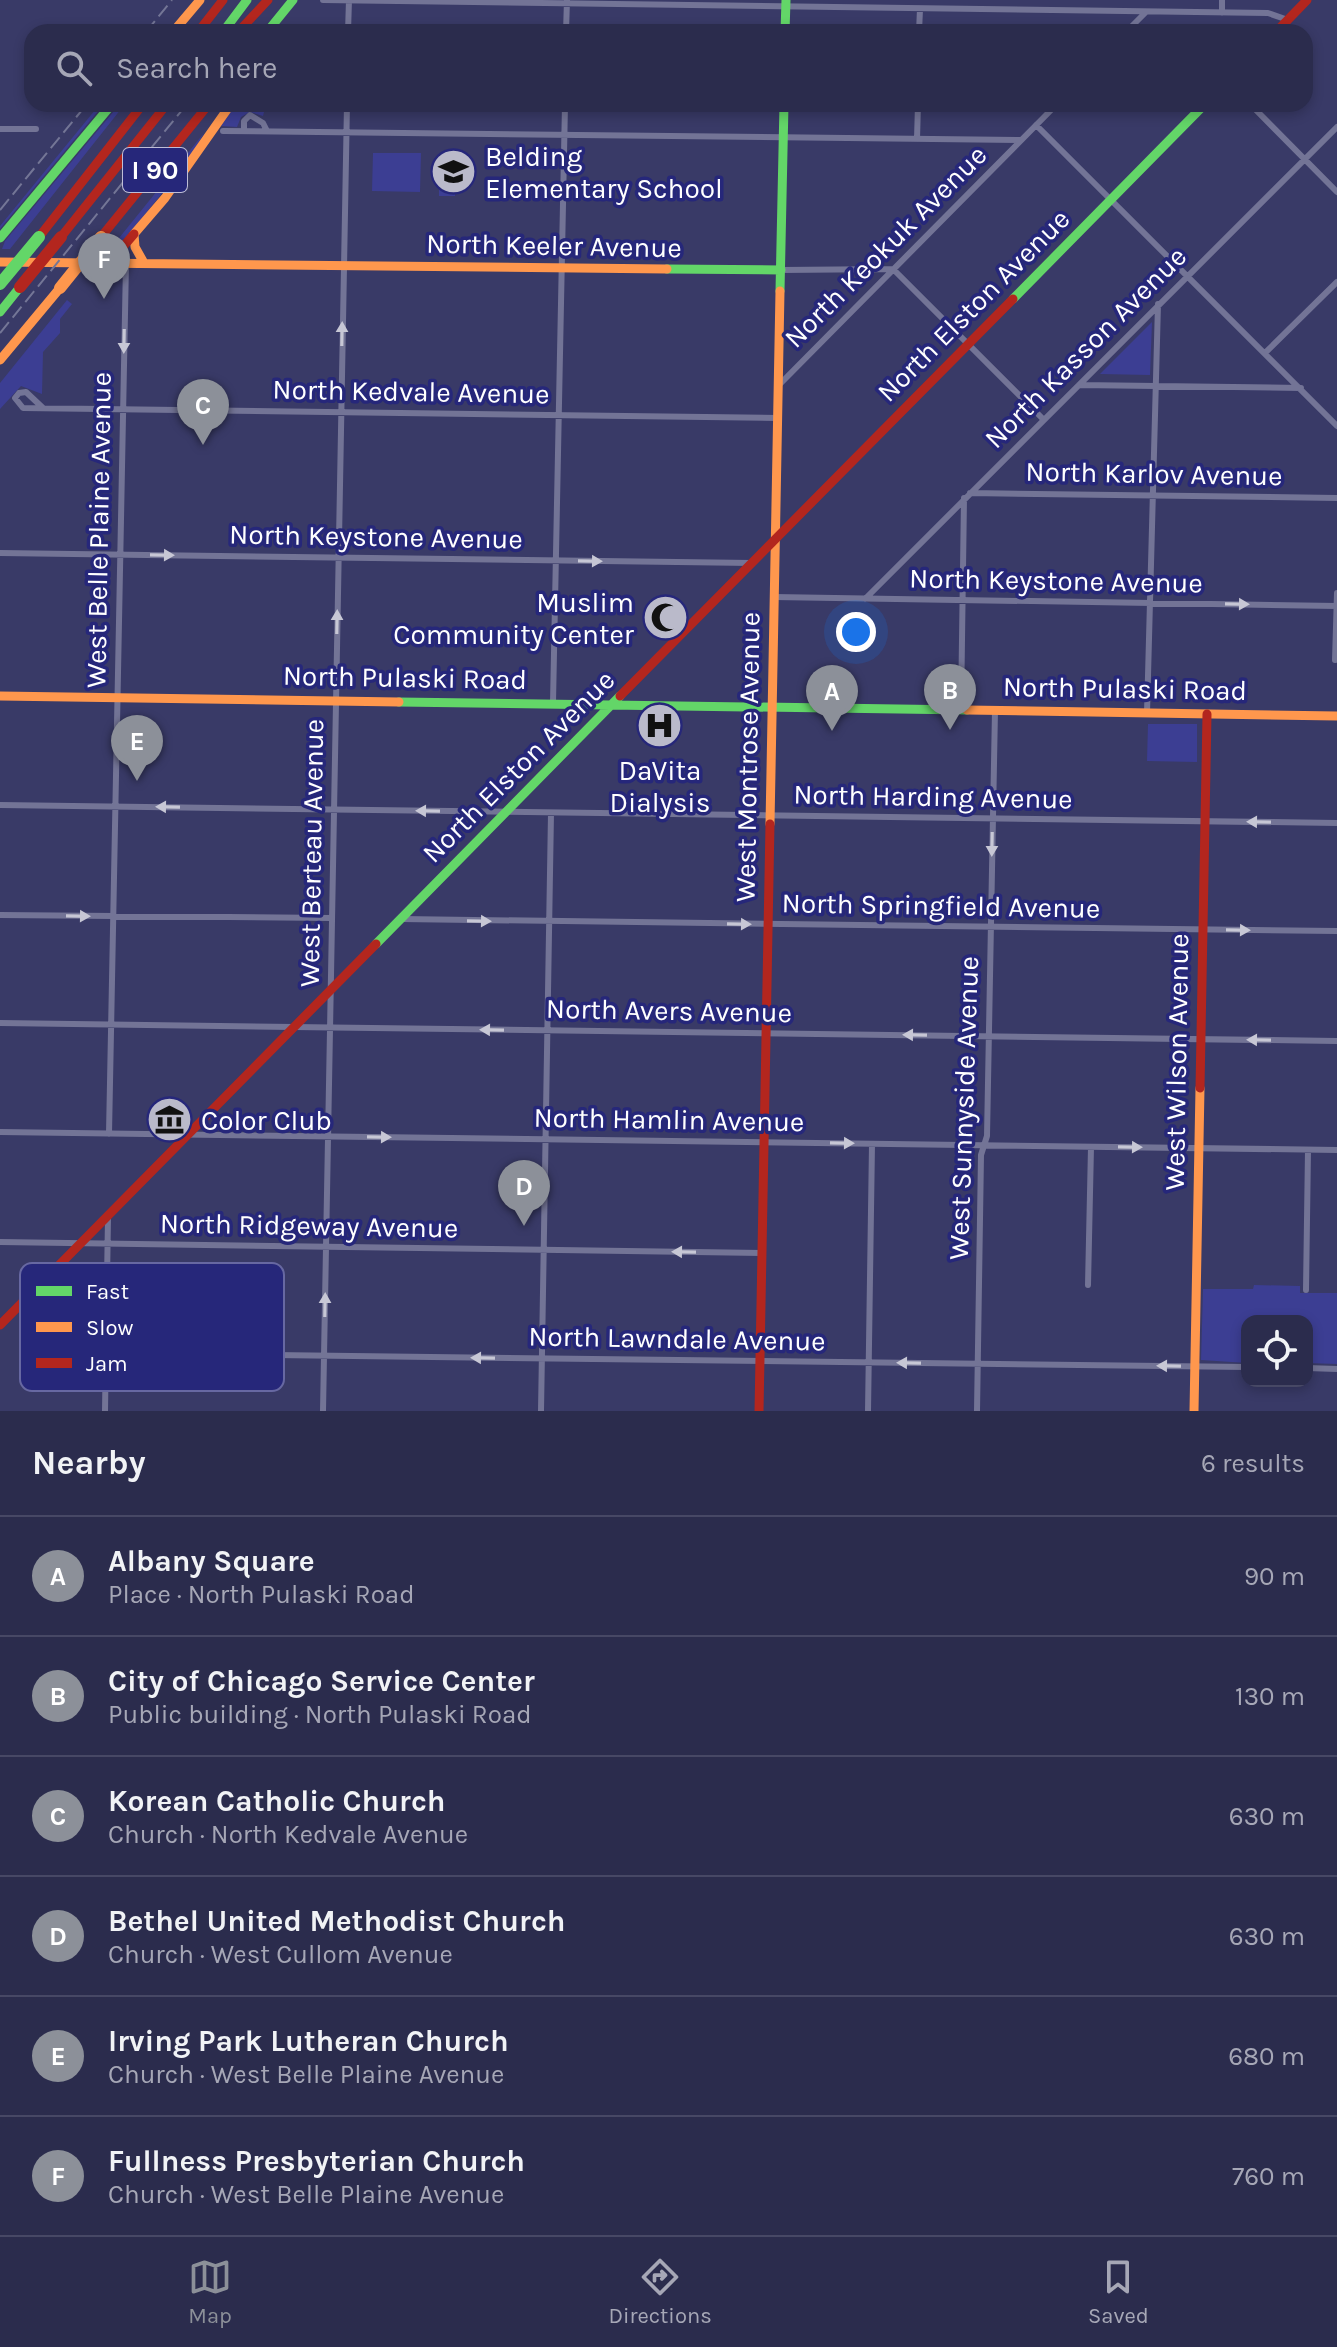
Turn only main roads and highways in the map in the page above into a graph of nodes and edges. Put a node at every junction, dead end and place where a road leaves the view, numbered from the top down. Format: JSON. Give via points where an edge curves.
{"nodes":[{"id":1,"x":200,"y":0,"type":"edge"},
{"id":2,"x":223,"y":0,"type":"edge"},
{"id":3,"x":247,"y":0,"type":"edge"},
{"id":4,"x":268,"y":0,"type":"edge"},
{"id":5,"x":293,"y":0,"type":"edge"},
{"id":6,"x":1307,"y":0,"type":"edge"},
{"id":7,"x":786,"y":3,"type":"edge"},
{"id":8,"x":180,"y":24,"type":"edge"},
{"id":9,"x":204,"y":24,"type":"edge"},
{"id":10,"x":229,"y":24,"type":"edge"},
{"id":11,"x":246,"y":24,"type":"edge"},
{"id":12,"x":274,"y":24,"type":"edge"},
{"id":13,"x":785,"y":24,"type":"edge"},
{"id":14,"x":1284,"y":24,"type":"edge"},
{"id":15,"x":105,"y":112,"type":"edge"},
{"id":16,"x":137,"y":112,"type":"edge"},
{"id":17,"x":161,"y":112,"type":"edge"},
{"id":18,"x":203,"y":112,"type":"edge"},
{"id":19,"x":225,"y":112,"type":"edge"},
{"id":20,"x":784,"y":112,"type":"edge"},
{"id":21,"x":1197,"y":112,"type":"edge"},
{"id":22,"x":134,"y":234,"type":"junction"},
{"id":23,"x":0,"y":238,"type":"edge"},
{"id":24,"x":0,"y":262,"type":"edge"},
{"id":25,"x":110,"y":262,"type":"junction"},
{"id":26,"x":144,"y":263,"type":"junction"},
{"id":27,"x":781,"y":270,"type":"junction"},
{"id":28,"x":0,"y":284,"type":"edge"},
{"id":29,"x":0,"y":312,"type":"edge"},
{"id":30,"x":0,"y":360,"type":"edge"},
{"id":31,"x":775,"y":540,"type":"junction"},
{"id":32,"x":0,"y":696,"type":"edge"},
{"id":33,"x":612,"y":704,"type":"junction"},
{"id":34,"x":772,"y":707,"type":"junction"},
{"id":35,"x":1207,"y":714,"type":"junction"},
{"id":36,"x":1337,"y":716,"type":"edge"},
{"id":37,"x":61,"y":1263,"type":"edge"},
{"id":38,"x":20,"y":1305,"type":"edge"},
{"id":39,"x":0,"y":1325,"type":"edge"},
{"id":40,"x":759,"y":1411,"type":"edge"},
{"id":41,"x":1194,"y":1411,"type":"edge"}],
"edges":[{"from":1,"to":8,"type":"main road"},
{"from":2,"to":9,"type":"main road"},
{"from":3,"to":10,"type":"main road"},
{"from":4,"to":11,"type":"main road"},
{"from":5,"to":12,"type":"main road"},
{"from":6,"to":14,"type":"main road"},
{"from":7,"to":13,"type":"main road"},
{"from":15,"to":23,"type":"main road"},
{"from":16,"to":28,"type":"main road","number":"I 90","bridge":true},
{"from":17,"to":29,"type":"main road","number":"I 90","bridge":true},
{"from":18,"to":30,"type":"main road","number":"I 90","bridge":true},
{"from":19,"to":22,"type":"main road"},
{"from":20,"to":27,"type":"main road","name":"West Montrose Avenue"},
{"from":21,"to":31,"type":"main road","name":"North Elston Avenue"},
{"from":22,"to":25,"type":"main road"},
{"from":22,"to":26,"type":"main road"},
{"from":24,"to":25,"type":"main road","name":"North Keeler Avenue"},
{"from":25,"to":26,"type":"main road","name":"North Keeler Avenue"},
{"from":26,"to":27,"type":"main road","name":"North Keeler Avenue"},
{"from":27,"to":31,"type":"main road","name":"West Montrose Avenue"},
{"from":31,"to":33,"type":"main road","name":"North Elston Avenue"},
{"from":31,"to":34,"type":"main road","name":"West Montrose Avenue"},
{"from":32,"to":33,"type":"main road","name":"North Pulaski Road"},
{"from":33,"to":34,"type":"main road","name":"North Pulaski Road"},
{"from":33,"to":37,"type":"main road","name":"North Elston Avenue"},
{"from":34,"to":35,"type":"main road","name":"North Pulaski Road"},
{"from":34,"to":40,"type":"main road","name":"West Montrose Avenue"},
{"from":35,"to":36,"type":"main road","name":"North Pulaski Road"},
{"from":35,"to":41,"type":"main road","name":"West Wilson Avenue"},
{"from":38,"to":39,"type":"main road","name":"North Elston Avenue"}]}
